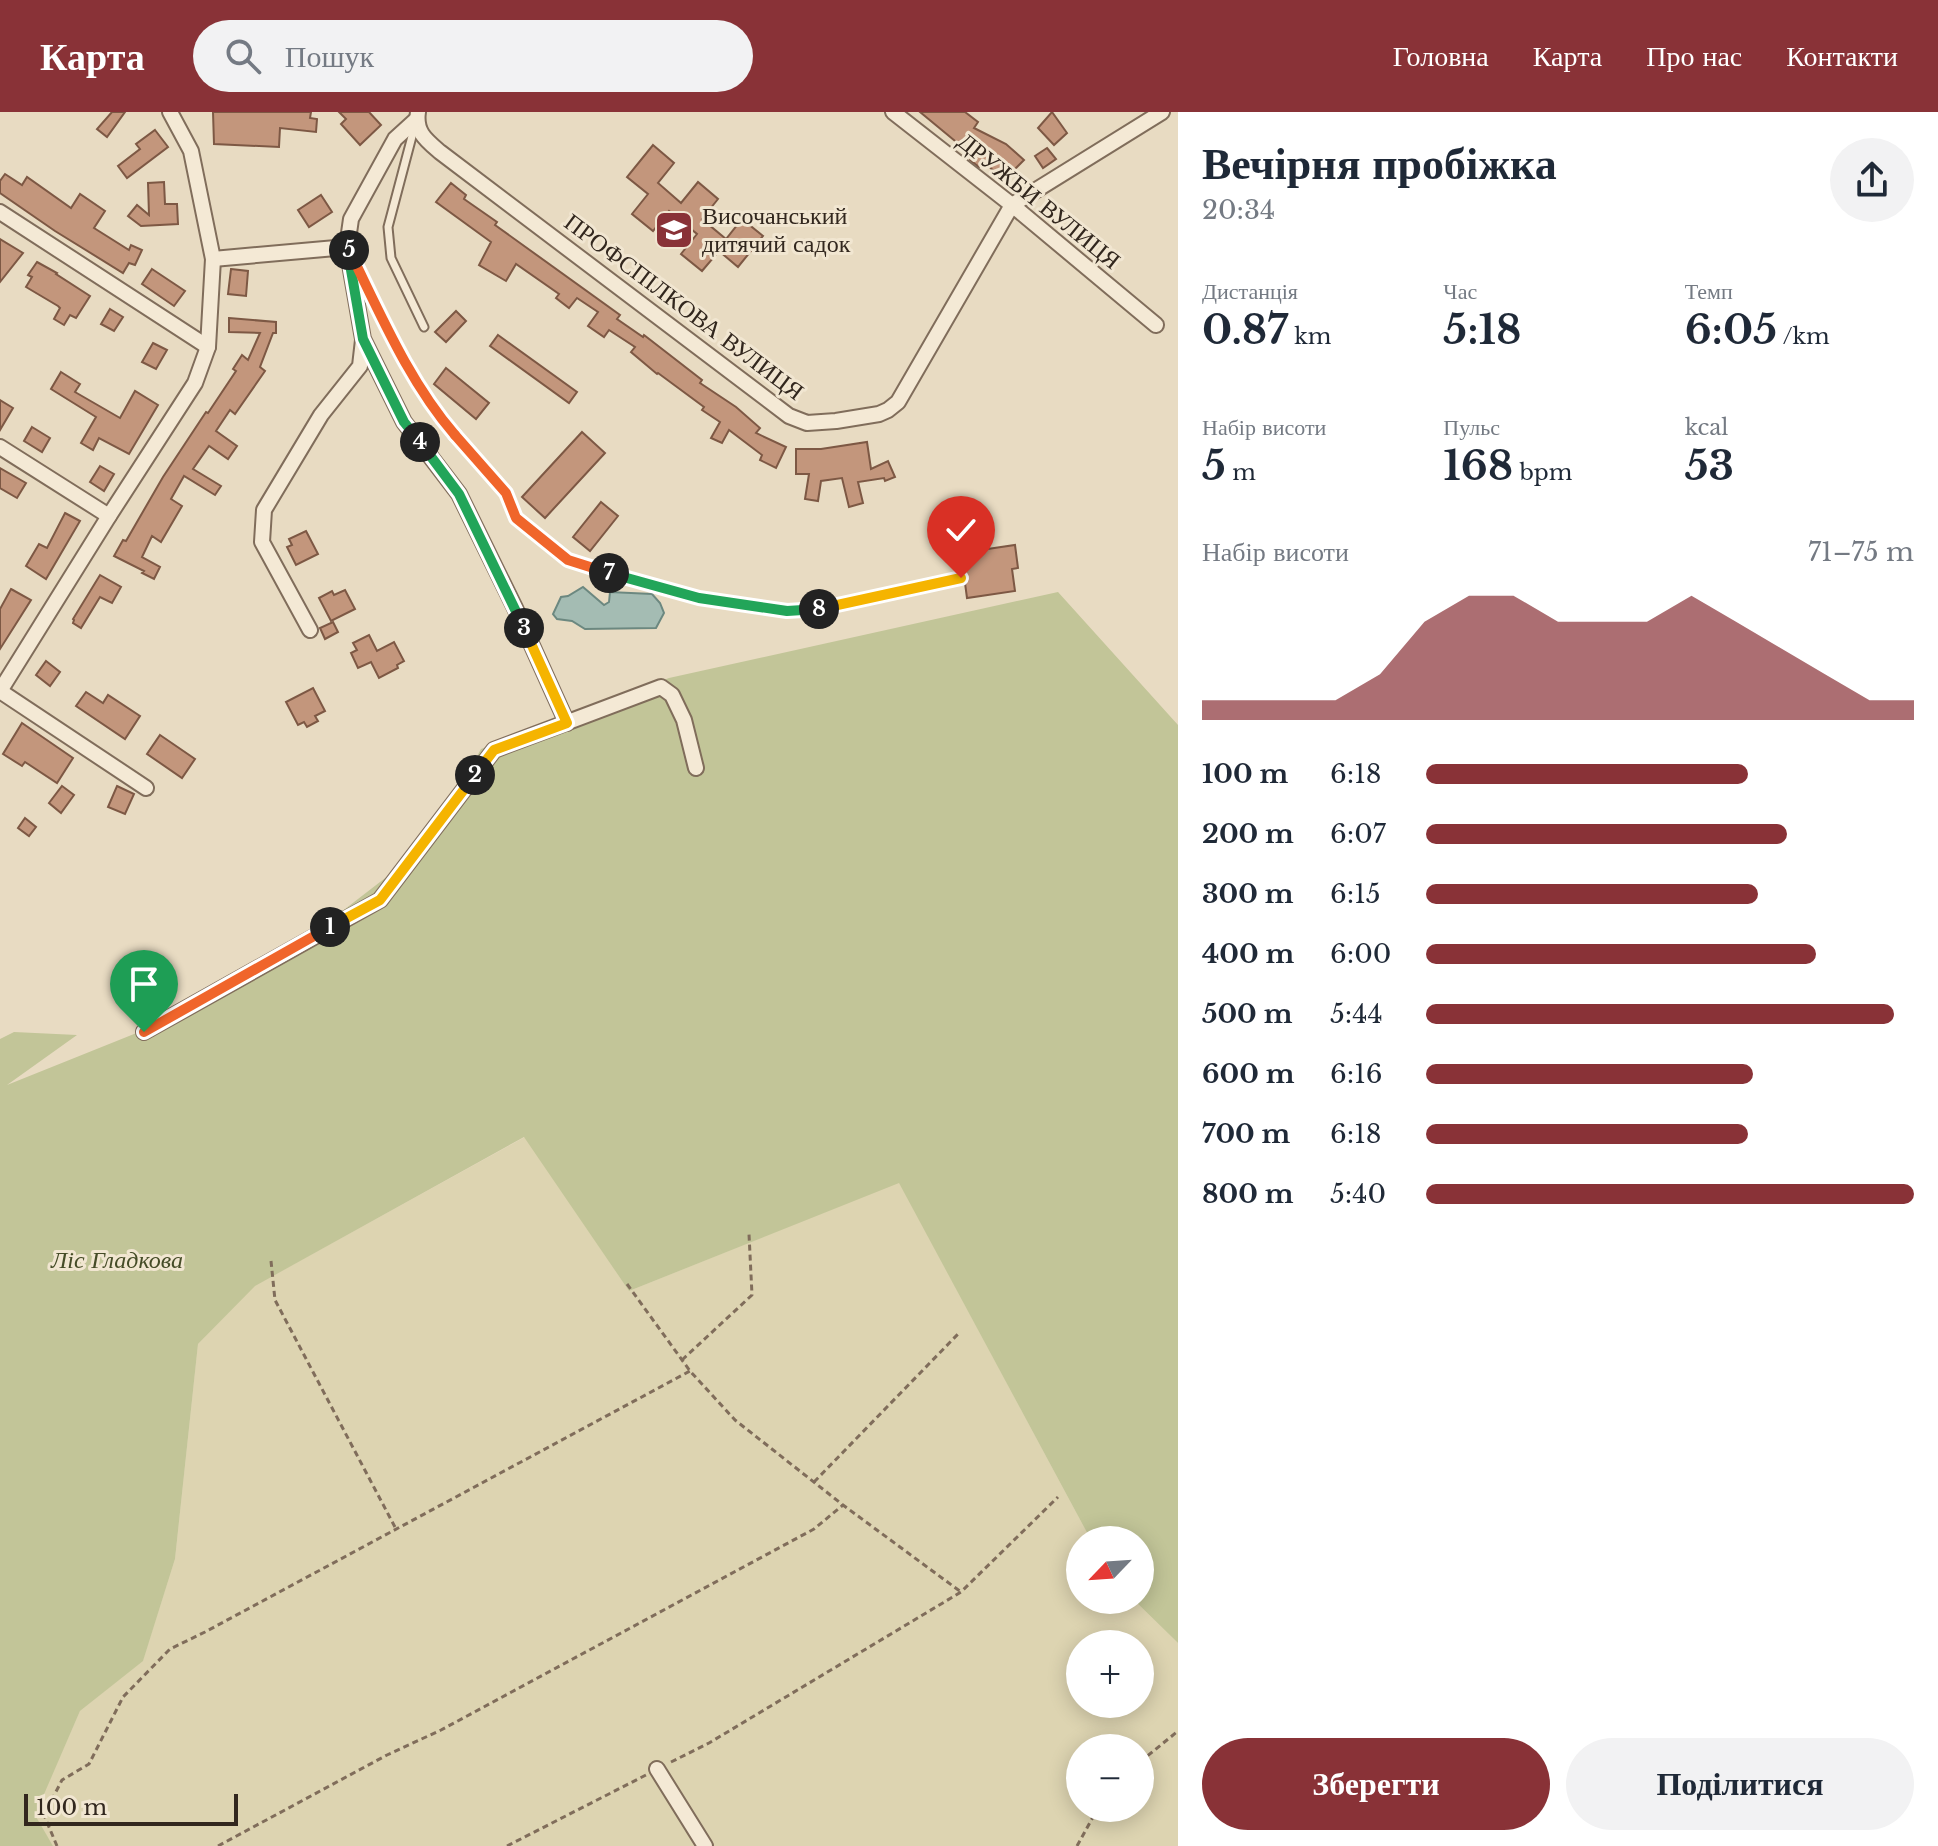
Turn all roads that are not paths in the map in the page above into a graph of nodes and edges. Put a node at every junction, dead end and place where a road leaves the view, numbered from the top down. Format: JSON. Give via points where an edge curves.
{"nodes":[{"id":1,"x":170,"y":112,"type":"edge"},
{"id":2,"x":893,"y":112,"type":"edge"},
{"id":3,"x":1162,"y":112,"type":"edge"},
{"id":4,"x":417,"y":116,"type":"edge"},
{"id":5,"x":1012,"y":205,"type":"junction"},
{"id":6,"x":0,"y":212,"type":"edge"},
{"id":7,"x":347,"y":247,"type":"junction"},
{"id":8,"x":213,"y":259,"type":"junction"},
{"id":9,"x":1156,"y":325,"type":"dead end"},
{"id":10,"x":424,"y":327,"type":"dead end"},
{"id":11,"x":363,"y":339,"type":"junction"},
{"id":12,"x":208,"y":347,"type":"junction"},
{"id":13,"x":0,"y":447,"type":"edge"},
{"id":14,"x":109,"y":516,"type":"junction"},
{"id":15,"x":961,"y":578,"type":"dead end"},
{"id":16,"x":310,"y":630,"type":"dead end"},
{"id":17,"x":0,"y":691,"type":"edge"},
{"id":18,"x":567,"y":723,"type":"junction"},
{"id":19,"x":696,"y":768,"type":"dead end"},
{"id":20,"x":146,"y":788,"type":"dead end"},
{"id":21,"x":144,"y":1032,"type":"dead end"},
{"id":22,"x":657,"y":1769,"type":"road end"},
{"id":23,"x":705,"y":1846,"type":"edge"}],
"edges":[{"from":1,"to":8,"type":"street","via":[[191,151]]},
{"from":2,"to":5,"type":"street","name":"ДРУЖБИ ВУЛИЦЯ"},
{"from":3,"to":5,"type":"street","name":"ПРОФСПІЛКОВА ВУЛИЦЯ"},
{"from":4,"to":5,"type":"street","name":"ПРОФСПІЛКОВА ВУЛИЦЯ","via":[[421,136],[440,152],[789,416],[807,423],[879,414],[898,402]]},
{"from":4,"to":7,"type":"street","via":[[395,139],[351,219]]},
{"from":4,"to":10,"type":"lane","via":[[388,227],[391,258]]},
{"from":5,"to":9,"type":"street","name":"ДРУЖБИ ВУЛИЦЯ"},
{"from":6,"to":12,"type":"street"},
{"from":7,"to":8,"type":"street"},
{"from":7,"to":11,"type":"street"},
{"from":7,"to":15,"type":"lane","via":[[435,412],[506,493],[516,518],[568,560],[699,598],[787,611],[814,610]]},
{"from":8,"to":12,"type":"street"},
{"from":11,"to":16,"type":"street","via":[[360,366],[321,415],[264,510],[262,542]]},
{"from":11,"to":18,"type":"street","via":[[404,422],[459,494]]},
{"from":12,"to":14,"type":"street","via":[[195,383]]},
{"from":13,"to":14,"type":"street"},
{"from":14,"to":17,"type":"street"},
{"from":17,"to":20,"type":"street"},
{"from":18,"to":19,"type":"street","via":[[661,687],[672,695],[684,720]]},
{"from":18,"to":21,"type":"street","via":[[494,750],[380,900]]},
{"from":22,"to":23,"type":"street"}]}
